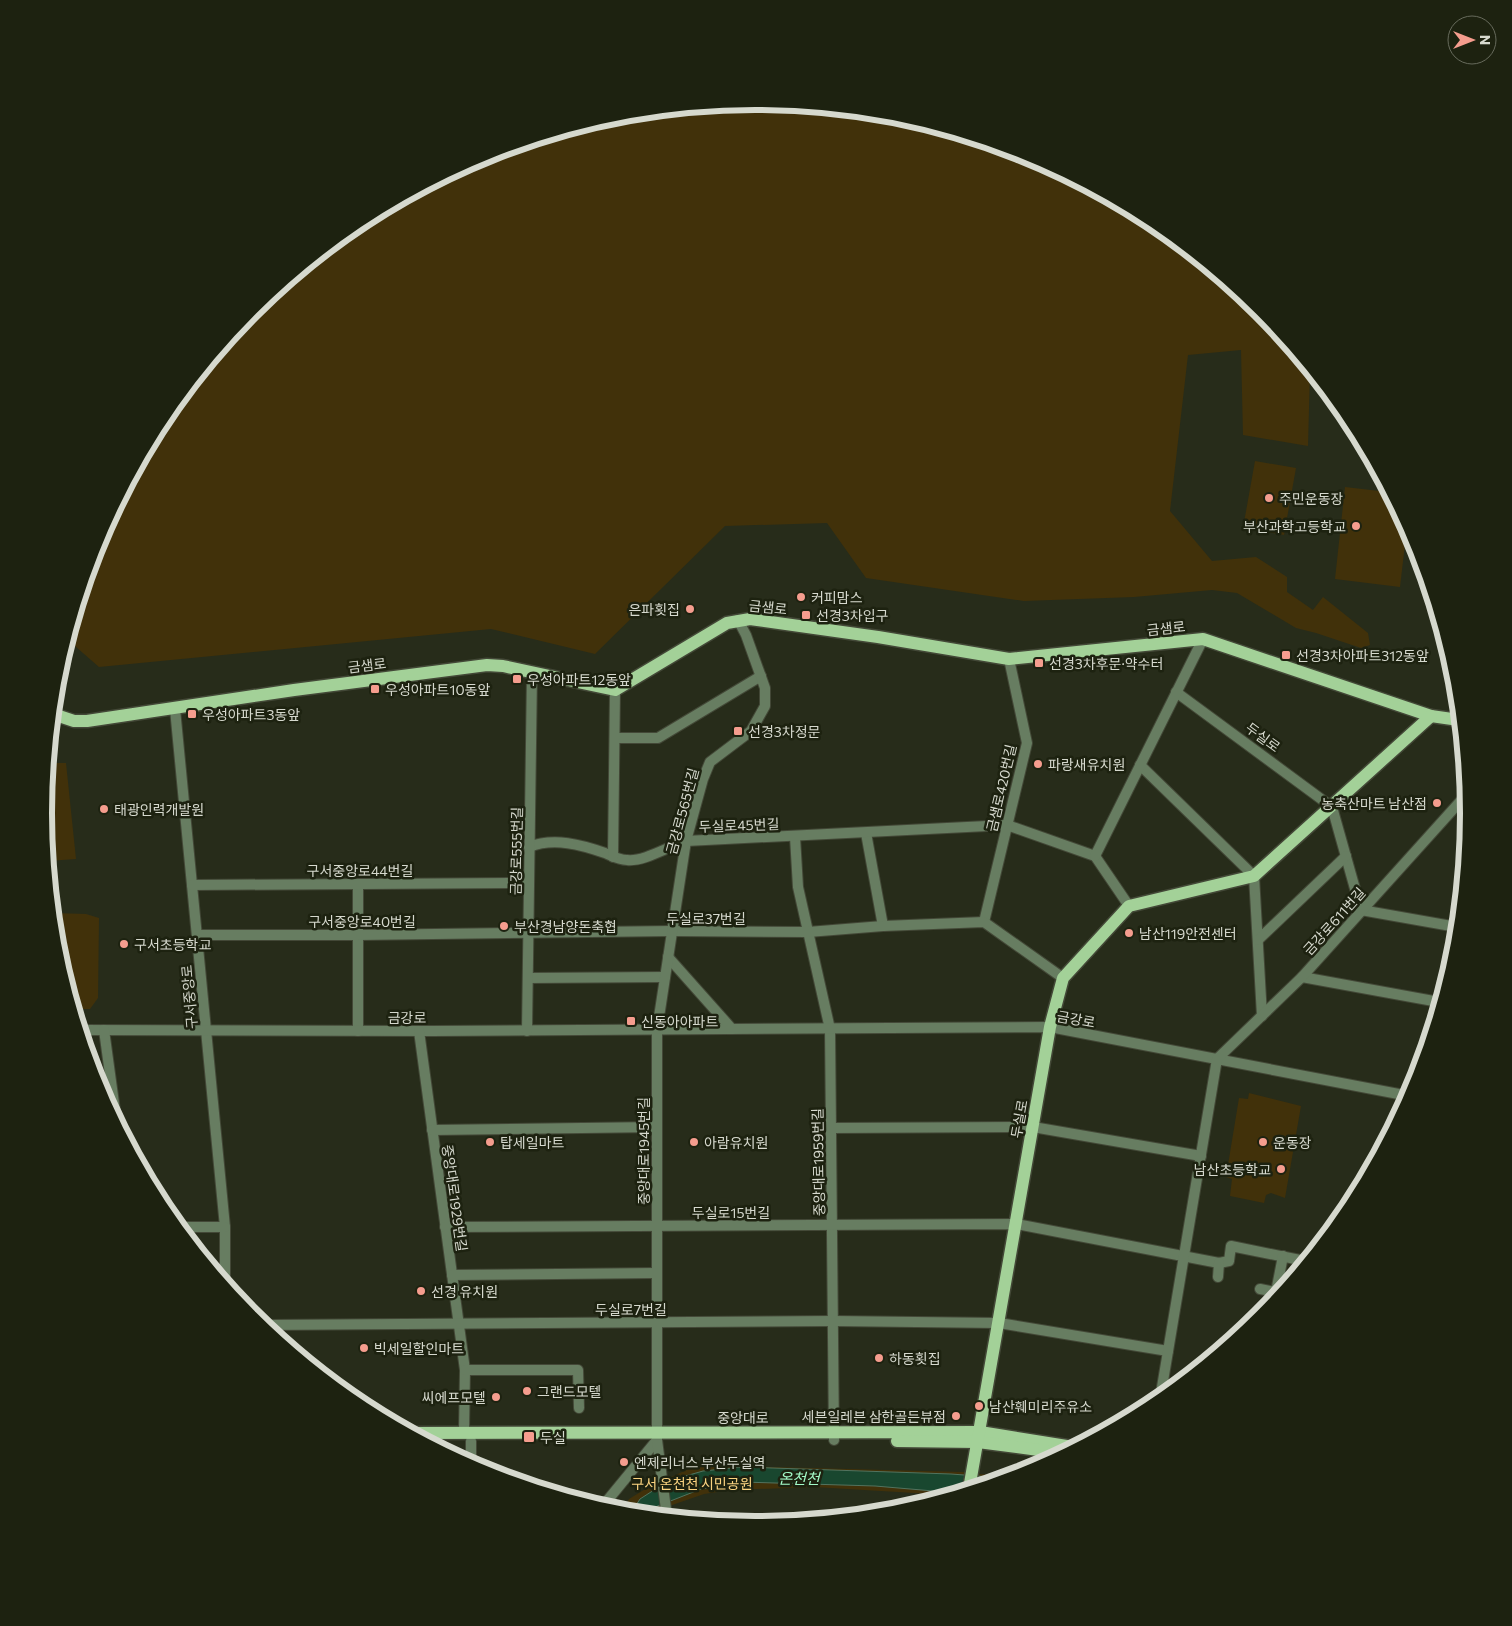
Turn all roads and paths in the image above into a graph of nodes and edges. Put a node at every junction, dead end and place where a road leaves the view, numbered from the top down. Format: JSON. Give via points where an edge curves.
{"nodes":[{"id":1,"x":738,"y":620,"type":"junction"},
{"id":2,"x":1203,"y":639,"type":"junction"},
{"id":3,"x":1009,"y":659,"type":"junction"},
{"id":4,"x":532,"y":672,"type":"junction"},
{"id":5,"x":761,"y":676,"type":"junction"},
{"id":6,"x":615,"y":690,"type":"junction"},
{"id":7,"x":1176,"y":692,"type":"junction"},
{"id":8,"x":175,"y":709,"type":"junction"},
{"id":9,"x":60,"y":716,"type":"edge"},
{"id":10,"x":1431,"y":716,"type":"junction"},
{"id":11,"x":1453,"y":719,"type":"edge"},
{"id":12,"x":615,"y":738,"type":"junction"},
{"id":13,"x":1140,"y":765,"type":"junction"},
{"id":14,"x":1460,"y":802,"type":"edge"},
{"id":15,"x":1332,"y":807,"type":"junction"},
{"id":16,"x":1007,"y":826,"type":"junction"},
{"id":17,"x":866,"y":833,"type":"junction"},
{"id":18,"x":795,"y":837,"type":"junction"},
{"id":19,"x":686,"y":841,"type":"junction"},
{"id":20,"x":530,"y":847,"type":"junction"},
{"id":21,"x":1095,"y":856,"type":"junction"},
{"id":22,"x":1346,"y":856,"type":"junction"},
{"id":23,"x":613,"y":857,"type":"junction"},
{"id":24,"x":1254,"y":876,"type":"junction"},
{"id":25,"x":529,"y":883,"type":"junction"},
{"id":26,"x":358,"y":884,"type":"junction"},
{"id":27,"x":192,"y":885,"type":"junction"},
{"id":28,"x":1129,"y":906,"type":"junction"},
{"id":29,"x":1361,"y":910,"type":"junction"},
{"id":30,"x":984,"y":922,"type":"junction"},
{"id":31,"x":884,"y":926,"type":"junction"},
{"id":32,"x":1450,"y":926,"type":"edge"},
{"id":33,"x":672,"y":931,"type":"junction"},
{"id":34,"x":808,"y":932,"type":"junction"},
{"id":35,"x":528,"y":934,"type":"junction"},
{"id":36,"x":197,"y":935,"type":"junction"},
{"id":37,"x":358,"y":935,"type":"junction"},
{"id":38,"x":1258,"y":940,"type":"junction"},
{"id":39,"x":668,"y":957,"type":"junction"},
{"id":40,"x":665,"y":977,"type":"junction"},
{"id":41,"x":1302,"y":977,"type":"junction"},
{"id":42,"x":528,"y":978,"type":"junction"},
{"id":43,"x":1063,"y":978,"type":"junction"},
{"id":44,"x":1434,"y":1001,"type":"edge"},
{"id":45,"x":1262,"y":1016,"type":"junction"},
{"id":46,"x":1050,"y":1027,"type":"junction"},
{"id":47,"x":732,"y":1029,"type":"junction"},
{"id":48,"x":830,"y":1029,"type":"junction"},
{"id":49,"x":87,"y":1030,"type":"edge"},
{"id":50,"x":104,"y":1030,"type":"junction"},
{"id":51,"x":206,"y":1030,"type":"junction"},
{"id":52,"x":527,"y":1030,"type":"junction"},
{"id":53,"x":657,"y":1030,"type":"junction"},
{"id":54,"x":358,"y":1031,"type":"junction"},
{"id":55,"x":419,"y":1031,"type":"junction"},
{"id":56,"x":1217,"y":1059,"type":"junction"},
{"id":57,"x":1400,"y":1095,"type":"edge"},
{"id":58,"x":113,"y":1098,"type":"edge"},
{"id":59,"x":657,"y":1127,"type":"junction"},
{"id":60,"x":1033,"y":1127,"type":"junction"},
{"id":61,"x":831,"y":1128,"type":"junction"},
{"id":62,"x":432,"y":1130,"type":"junction"},
{"id":63,"x":1200,"y":1156,"type":"junction"},
{"id":64,"x":1016,"y":1224,"type":"junction"},
{"id":65,"x":657,"y":1226,"type":"junction"},
{"id":66,"x":832,"y":1226,"type":"junction"},
{"id":67,"x":188,"y":1227,"type":"edge"},
{"id":68,"x":225,"y":1227,"type":"junction"},
{"id":69,"x":445,"y":1227,"type":"junction"},
{"id":70,"x":1283,"y":1256,"type":"junction"},
{"id":71,"x":1184,"y":1257,"type":"junction"},
{"id":72,"x":1299,"y":1259,"type":"edge"},
{"id":73,"x":1220,"y":1263,"type":"junction"},
{"id":74,"x":657,"y":1273,"type":"junction"},
{"id":75,"x":225,"y":1275,"type":"edge"},
{"id":76,"x":452,"y":1275,"type":"junction"},
{"id":77,"x":1218,"y":1277,"type":"dead end"},
{"id":78,"x":1279,"y":1284,"type":"edge"},
{"id":79,"x":1260,"y":1289,"type":"dead end"},
{"id":80,"x":1271,"y":1292,"type":"edge"},
{"id":81,"x":833,"y":1321,"type":"junction"},
{"id":82,"x":657,"y":1322,"type":"junction"},
{"id":83,"x":999,"y":1323,"type":"junction"},
{"id":84,"x":459,"y":1324,"type":"junction"},
{"id":85,"x":274,"y":1325,"type":"edge"},
{"id":86,"x":1168,"y":1351,"type":"junction"},
{"id":87,"x":465,"y":1370,"type":"junction"},
{"id":88,"x":1162,"y":1387,"type":"edge"},
{"id":89,"x":579,"y":1408,"type":"dead end"},
{"id":90,"x":426,"y":1434,"type":"edge"},
{"id":91,"x":468,"y":1436,"type":"junction"},
{"id":92,"x":657,"y":1436,"type":"junction"},
{"id":93,"x":834,"y":1436,"type":"junction"},
{"id":94,"x":979,"y":1437,"type":"junction"},
{"id":95,"x":437,"y":1440,"type":"edge"},
{"id":96,"x":1061,"y":1447,"type":"edge"},
{"id":97,"x":1050,"y":1452,"type":"edge"},
{"id":98,"x":470,"y":1455,"type":"edge"},
{"id":99,"x":971,"y":1483,"type":"edge"},
{"id":100,"x":607,"y":1500,"type":"edge"},
{"id":101,"x":666,"y":1510,"type":"edge"}],
"edges":[{"from":1,"to":3,"type":"main road","name":"금샘로","via":[[878,637]]},
{"from":1,"to":5,"type":"street","name":"금강로565번길"},
{"from":1,"to":6,"type":"main road","name":"금샘로","via":[[727,623]]},
{"from":2,"to":3,"type":"main road","name":"금샘로"},
{"from":2,"to":7,"type":"street"},
{"from":2,"to":10,"type":"main road","name":"금샘로"},
{"from":3,"to":16,"type":"street","name":"금샘로420번길","via":[[1027,743]]},
{"from":4,"to":6,"type":"main road","name":"금샘로"},
{"from":4,"to":8,"type":"main road","name":"금샘로","via":[[503,666],[473,666]]},
{"from":4,"to":20,"type":"street","name":"금강로555번길"},
{"from":5,"to":12,"type":"street","via":[[658,738]]},
{"from":5,"to":19,"type":"street","name":"금강로565번길","via":[[765,706],[751,731],[710,762]]},
{"from":6,"to":12,"type":"street"},
{"from":7,"to":13,"type":"street"},
{"from":7,"to":15,"type":"street","name":"두실로"},
{"from":8,"to":9,"type":"main road","name":"금샘로","via":[[87,721]]},
{"from":8,"to":27,"type":"street","name":"구서중앙로"},
{"from":10,"to":11,"type":"main road","name":"금샘로"},
{"from":10,"to":15,"type":"main road"},
{"from":12,"to":23,"type":"street"},
{"from":13,"to":21,"type":"street"},
{"from":13,"to":24,"type":"street"},
{"from":14,"to":29,"type":"street","name":"금강로611번길"},
{"from":15,"to":22,"type":"street"},
{"from":15,"to":24,"type":"main road"},
{"from":16,"to":17,"type":"street","name":"두실로45번길"},
{"from":16,"to":21,"type":"street","name":"두실로45번길"},
{"from":16,"to":30,"type":"street","name":"금샘로420번길"},
{"from":17,"to":18,"type":"street","name":"두실로45번길"},
{"from":17,"to":31,"type":"street"},
{"from":18,"to":19,"type":"street","name":"두실로45번길"},
{"from":18,"to":34,"type":"street","name":"중앙대로1959번길","via":[[798,887]]},
{"from":19,"to":23,"type":"street","name":"두실로45번길","via":[[630,861]]},
{"from":19,"to":33,"type":"street","name":"금강로565번길"},
{"from":20,"to":23,"type":"street","name":"두실로45번길","via":[[542,843],[569,843]]},
{"from":20,"to":25,"type":"street","name":"금강로555번길"},
{"from":21,"to":28,"type":"street"},
{"from":22,"to":29,"type":"street"},
{"from":22,"to":38,"type":"street"},
{"from":24,"to":28,"type":"main road"},
{"from":24,"to":38,"type":"street"},
{"from":25,"to":26,"type":"street","name":"구서중앙로44번길"},
{"from":25,"to":35,"type":"street","name":"금강로555번길"},
{"from":26,"to":27,"type":"street","name":"구서중앙로44번길"},
{"from":26,"to":37,"type":"street"},
{"from":27,"to":36,"type":"street","name":"구서중앙로"},
{"from":28,"to":43,"type":"main road","name":"두실로"},
{"from":29,"to":32,"type":"street"},
{"from":29,"to":41,"type":"street","name":"금강로611번길"},
{"from":30,"to":31,"type":"street","name":"두실로37번길"},
{"from":30,"to":43,"type":"street"},
{"from":31,"to":34,"type":"street","name":"두실로37번길"},
{"from":33,"to":34,"type":"street","name":"두실로37번길"},
{"from":33,"to":35,"type":"street","name":"두실로37번길"},
{"from":33,"to":39,"type":"street","name":"금강로565번길"},
{"from":34,"to":48,"type":"street","name":"중앙대로1959번길"},
{"from":35,"to":37,"type":"street","name":"구서중앙로40번길"},
{"from":35,"to":42,"type":"street","name":"금강로555번길"},
{"from":36,"to":37,"type":"street","name":"구서중앙로40번길"},
{"from":36,"to":51,"type":"street","name":"구서중앙로"},
{"from":37,"to":54,"type":"street"},
{"from":38,"to":45,"type":"street"},
{"from":39,"to":40,"type":"street","name":"금강로565번길"},
{"from":39,"to":47,"type":"street"},
{"from":40,"to":42,"type":"street"},
{"from":40,"to":53,"type":"street","name":"금강로565번길"},
{"from":41,"to":44,"type":"street"},
{"from":41,"to":45,"type":"street","name":"금강로611번길"},
{"from":42,"to":52,"type":"street","name":"금강로555번길"},
{"from":43,"to":46,"type":"main road","name":"두실로"},
{"from":45,"to":56,"type":"street","name":"금강로611번길"},
{"from":46,"to":48,"type":"street","name":"금강로"},
{"from":46,"to":56,"type":"street","name":"금강로"},
{"from":46,"to":60,"type":"main road","name":"두실로"},
{"from":47,"to":48,"type":"street","name":"금강로"},
{"from":47,"to":53,"type":"street","name":"금강로"},
{"from":48,"to":61,"type":"street","name":"중앙대로1959번길"},
{"from":49,"to":50,"type":"street","name":"금강로"},
{"from":50,"to":51,"type":"street","name":"금강로"},
{"from":50,"to":58,"type":"street"},
{"from":51,"to":54,"type":"street","name":"금강로"},
{"from":51,"to":68,"type":"street","name":"구서중앙로"},
{"from":52,"to":53,"type":"street","name":"금강로"},
{"from":52,"to":55,"type":"street","name":"금강로"},
{"from":53,"to":59,"type":"street","name":"중앙대로1945번길"},
{"from":54,"to":55,"type":"street","name":"금강로"},
{"from":55,"to":62,"type":"street","name":"중앙대로1929번길"},
{"from":56,"to":57,"type":"street","name":"금강로"},
{"from":56,"to":63,"type":"street"},
{"from":59,"to":62,"type":"street"},
{"from":59,"to":65,"type":"street","name":"중앙대로1945번길"},
{"from":60,"to":61,"type":"street"},
{"from":60,"to":63,"type":"street"},
{"from":60,"to":64,"type":"main road","name":"두실로"},
{"from":61,"to":66,"type":"street","name":"중앙대로1959번길"},
{"from":62,"to":69,"type":"street","name":"중앙대로1929번길"},
{"from":63,"to":71,"type":"street"},
{"from":64,"to":66,"type":"street","name":"두실로15번길"},
{"from":64,"to":71,"type":"street","name":"두실로15번길"},
{"from":64,"to":83,"type":"main road","name":"두실로"},
{"from":65,"to":66,"type":"street","name":"두실로15번길"},
{"from":65,"to":69,"type":"street","name":"두실로15번길"},
{"from":65,"to":74,"type":"street","name":"중앙대로1945번길"},
{"from":66,"to":81,"type":"street","name":"중앙대로1959번길"},
{"from":67,"to":68,"type":"street"},
{"from":68,"to":75,"type":"street","name":"구서중앙로"},
{"from":69,"to":76,"type":"street","name":"중앙대로1929번길"},
{"from":70,"to":72,"type":"street"},
{"from":70,"to":73,"type":"street","via":[[1231,1246],[1229,1261]]},
{"from":70,"to":78,"type":"street"},
{"from":71,"to":73,"type":"street","name":"두실로15번길"},
{"from":71,"to":86,"type":"street"},
{"from":73,"to":77,"type":"street"},
{"from":74,"to":76,"type":"street"},
{"from":74,"to":82,"type":"street","name":"중앙대로1945번길"},
{"from":76,"to":84,"type":"street","name":"중앙대로1929번길"},
{"from":79,"to":80,"type":"street"},
{"from":81,"to":82,"type":"street","name":"두실로7번길"},
{"from":81,"to":83,"type":"street","name":"두실로7번길"},
{"from":81,"to":93,"type":"street","name":"중앙대로1959번길"},
{"from":82,"to":84,"type":"street","name":"두실로7번길"},
{"from":82,"to":92,"type":"street","name":"중앙대로1945번길"},
{"from":83,"to":86,"type":"street","name":"두실로7번길"},
{"from":83,"to":94,"type":"main road","name":"두실로"},
{"from":84,"to":85,"type":"street","name":"두실로7번길"},
{"from":84,"to":87,"type":"street","name":"중앙대로1929번길"},
{"from":86,"to":88,"type":"street"},
{"from":87,"to":89,"type":"street","via":[[578,1370]]},
{"from":87,"to":91,"type":"street","name":"중앙대로1929번길"},
{"from":90,"to":91,"type":"main road","name":"중앙대로"},
{"from":91,"to":92,"type":"main road","name":"중앙대로"},
{"from":91,"to":95,"type":"main road","name":"중앙대로"},
{"from":91,"to":98,"type":"street","name":"중앙대로1929번길"},
{"from":92,"to":93,"type":"main road","name":"중앙대로"},
{"from":92,"to":100,"type":"street"},
{"from":92,"to":101,"type":"street","name":"중앙대로1945번길"},
{"from":93,"to":94,"type":"main road","name":"중앙대로"},
{"from":94,"to":96,"type":"main road","name":"중앙대로"},
{"from":94,"to":97,"type":"main road","name":"중앙대로"},
{"from":94,"to":99,"type":"main road","name":"두실로"}]}
